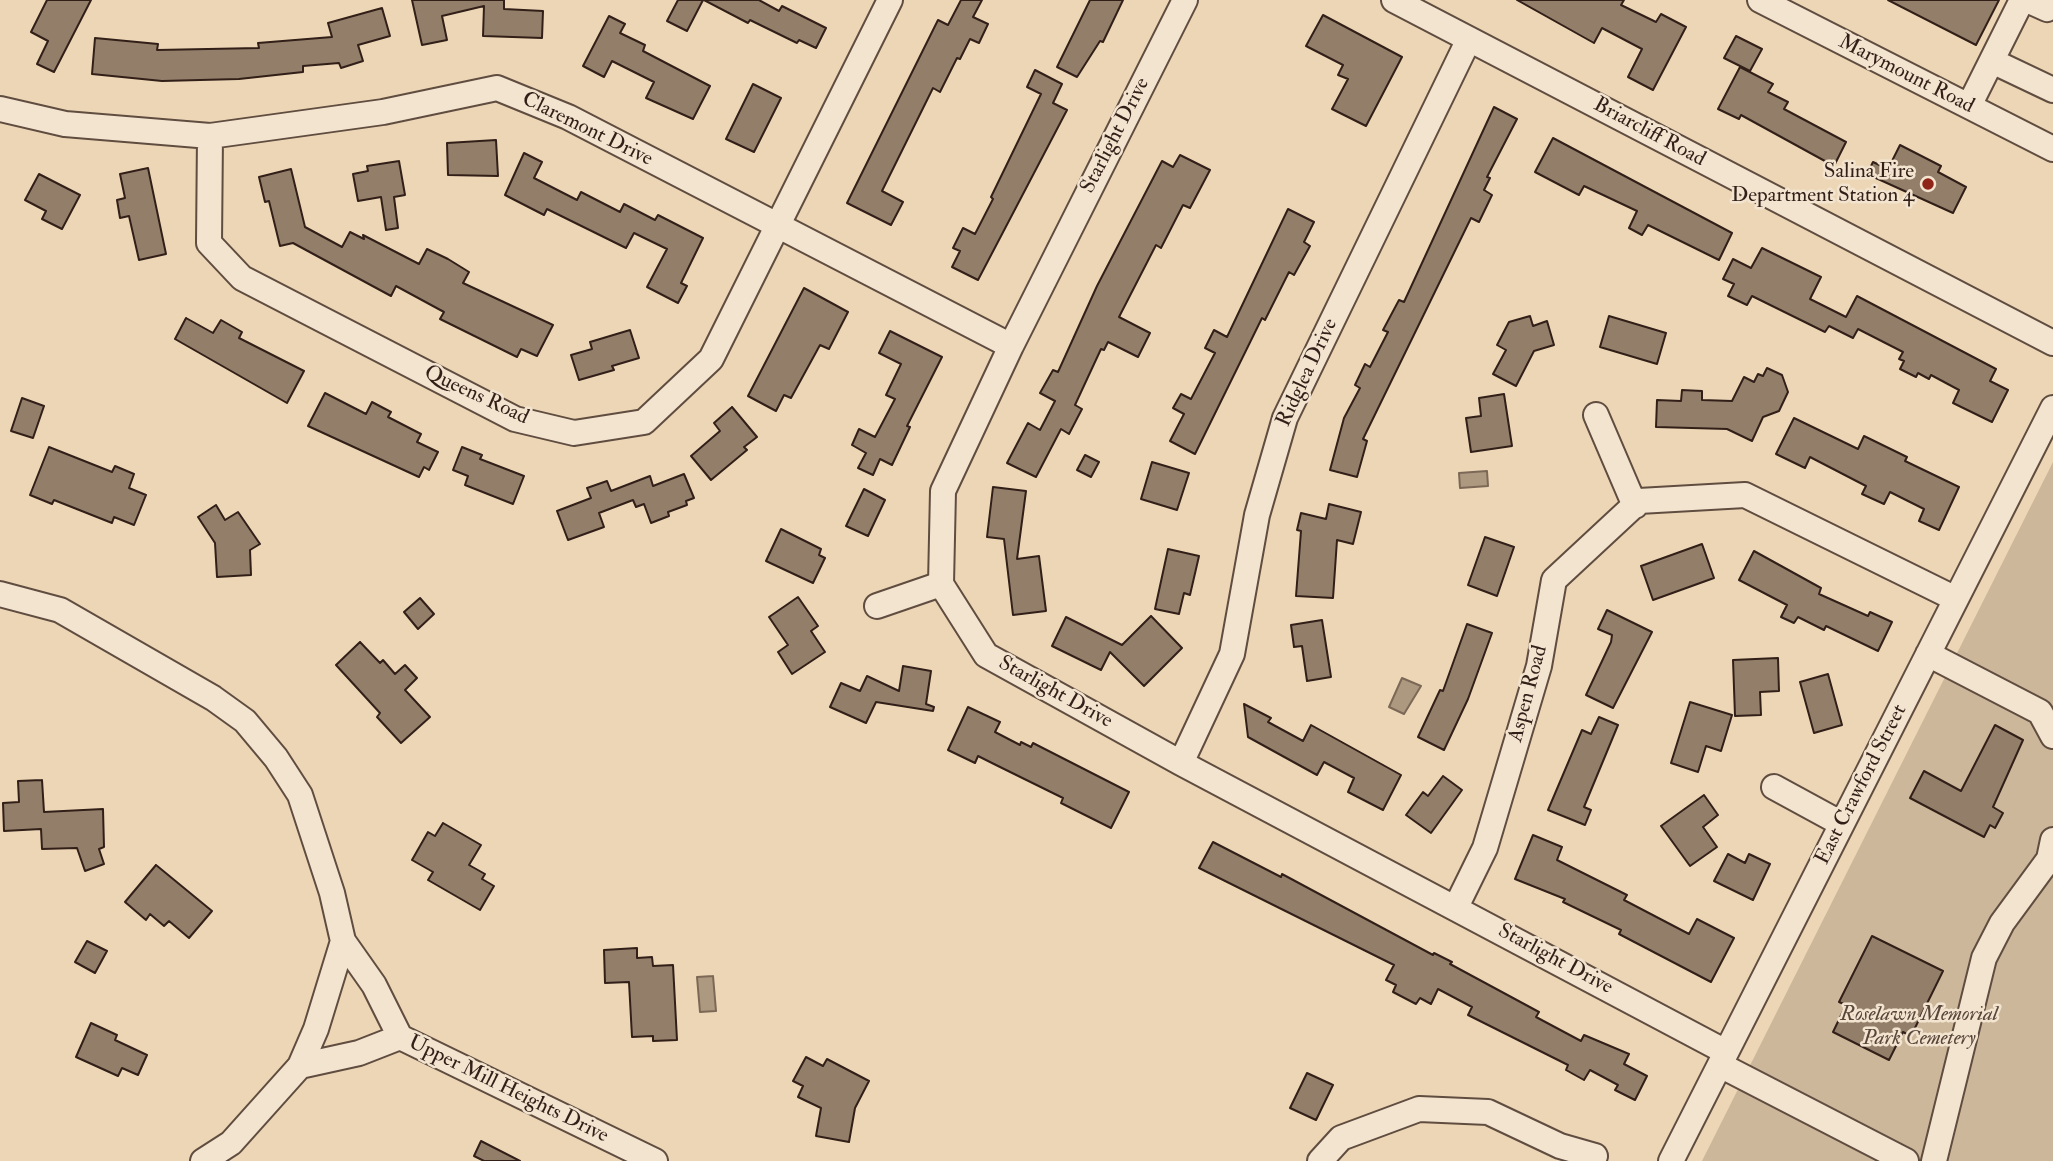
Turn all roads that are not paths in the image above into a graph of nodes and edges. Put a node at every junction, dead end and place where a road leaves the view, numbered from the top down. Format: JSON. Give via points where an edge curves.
{"nodes":[{"id":1,"x":890,"y":0,"type":"edge"},
{"id":2,"x":1185,"y":0,"type":"edge"},
{"id":3,"x":1394,"y":0,"type":"edge"},
{"id":4,"x":2025,"y":0,"type":"edge"},
{"id":5,"x":1770,"y":2,"type":"edge"},
{"id":6,"x":2053,"y":4,"type":"edge"},
{"id":7,"x":1469,"y":39,"type":"junction"},
{"id":8,"x":1992,"y":61,"type":"junction"},
{"id":9,"x":2053,"y":90,"type":"edge"},
{"id":10,"x":1969,"y":106,"type":"junction"},
{"id":11,"x":0,"y":109,"type":"edge"},
{"id":12,"x":210,"y":136,"type":"junction"},
{"id":13,"x":2053,"y":149,"type":"edge"},
{"id":14,"x":779,"y":228,"type":"junction"},
{"id":15,"x":2053,"y":343,"type":"edge"},
{"id":16,"x":1010,"y":346,"type":"junction"},
{"id":17,"x":2053,"y":408,"type":"edge"},
{"id":18,"x":1596,"y":415,"type":"dead end"},
{"id":19,"x":1635,"y":506,"type":"junction"},
{"id":20,"x":941,"y":584,"type":"junction"},
{"id":21,"x":0,"y":594,"type":"edge"},
{"id":22,"x":1956,"y":599,"type":"junction"},
{"id":23,"x":877,"y":606,"type":"dead end"},
{"id":24,"x":1928,"y":654,"type":"junction"},
{"id":25,"x":2046,"y":711,"type":"edge"},
{"id":26,"x":2053,"y":736,"type":"edge"},
{"id":27,"x":1181,"y":763,"type":"junction"},
{"id":28,"x":1774,"y":787,"type":"dead end"},
{"id":29,"x":1842,"y":824,"type":"junction"},
{"id":30,"x":2051,"y":854,"type":"edge"},
{"id":31,"x":1456,"y":907,"type":"junction"},
{"id":32,"x":343,"y":941,"type":"junction"},
{"id":33,"x":400,"y":1037,"type":"junction"},
{"id":34,"x":1723,"y":1058,"type":"junction"},
{"id":35,"x":300,"y":1066,"type":"junction"},
{"id":36,"x":1595,"y":1159,"type":"edge"},
{"id":37,"x":203,"y":1161,"type":"edge"},
{"id":38,"x":655,"y":1161,"type":"edge"},
{"id":39,"x":1320,"y":1161,"type":"edge"},
{"id":40,"x":1671,"y":1161,"type":"edge"},
{"id":41,"x":1906,"y":1161,"type":"edge"},
{"id":42,"x":1934,"y":1161,"type":"edge"}],
"edges":[{"from":1,"to":14,"type":"street","name":"Queens Road"},
{"from":2,"to":16,"type":"street","name":"Starlight Drive"},
{"from":3,"to":7,"type":"street","name":"Briarcliff Road"},
{"from":4,"to":6,"type":"street","via":[[2047,9]]},
{"from":4,"to":8,"type":"street"},
{"from":5,"to":10,"type":"street","name":"Marymount Road"},
{"from":7,"to":15,"type":"street","name":"Briarcliff Road"},
{"from":7,"to":27,"type":"street","name":"Ridglea Drive","via":[[1285,418],[1257,515],[1233,654]]},
{"from":8,"to":9,"type":"street"},
{"from":8,"to":10,"type":"street"},
{"from":10,"to":13,"type":"street","name":"Marymount Road"},
{"from":11,"to":12,"type":"street","name":"Claremont Drive","via":[[65,124]]},
{"from":12,"to":14,"type":"street","name":"Claremont Drive","via":[[383,112],[497,88],[568,117]]},
{"from":12,"to":14,"type":"street","name":"Queens Road","via":[[209,243],[242,278],[515,419],[574,433],[644,422],[711,359]]},
{"from":14,"to":16,"type":"street","name":"Claremont Drive"},
{"from":16,"to":20,"type":"street","name":"Starlight Drive","via":[[943,491]]},
{"from":17,"to":22,"type":"street","name":"East Crawford Street"},
{"from":18,"to":19,"type":"street"},
{"from":19,"to":22,"type":"street","via":[[1639,501],[1745,495]]},
{"from":19,"to":31,"type":"street","name":"Aspen Road","via":[[1554,580],[1539,666],[1486,848]]},
{"from":20,"to":23,"type":"street"},
{"from":20,"to":27,"type":"street","name":"Starlight Drive","via":[[986,655]]},
{"from":21,"to":32,"type":"street","name":"Upper Mill Heights Drive","via":[[60,610],[245,721],[300,795]]},
{"from":22,"to":24,"type":"street","name":"East Crawford Street"},
{"from":24,"to":25,"type":"street"},
{"from":24,"to":29,"type":"street","name":"East Crawford Street"},
{"from":25,"to":26,"type":"street"},
{"from":27,"to":31,"type":"street","name":"Starlight Drive"},
{"from":28,"to":29,"type":"street"},
{"from":29,"to":34,"type":"street","name":"East Crawford Street"},
{"from":30,"to":42,"type":"street","via":[[2002,923],[1984,958]]},
{"from":31,"to":34,"type":"street","name":"Starlight Drive"},
{"from":32,"to":33,"type":"street","name":"Upper Mill Heights Drive","via":[[374,985]]},
{"from":32,"to":35,"type":"street","name":"Upper Mill Heights Drive"},
{"from":33,"to":35,"type":"street","name":"Upper Mill Heights Drive","via":[[359,1053]]},
{"from":33,"to":38,"type":"street","name":"Upper Mill Heights Drive"},
{"from":34,"to":40,"type":"street","name":"East Crawford Street"},
{"from":34,"to":41,"type":"street","name":"Starlight Drive"},
{"from":35,"to":37,"type":"street","name":"Upper Mill Heights Drive","via":[[231,1143]]},
{"from":36,"to":39,"type":"street","via":[[1488,1112],[1419,1109],[1341,1138]]}]}
